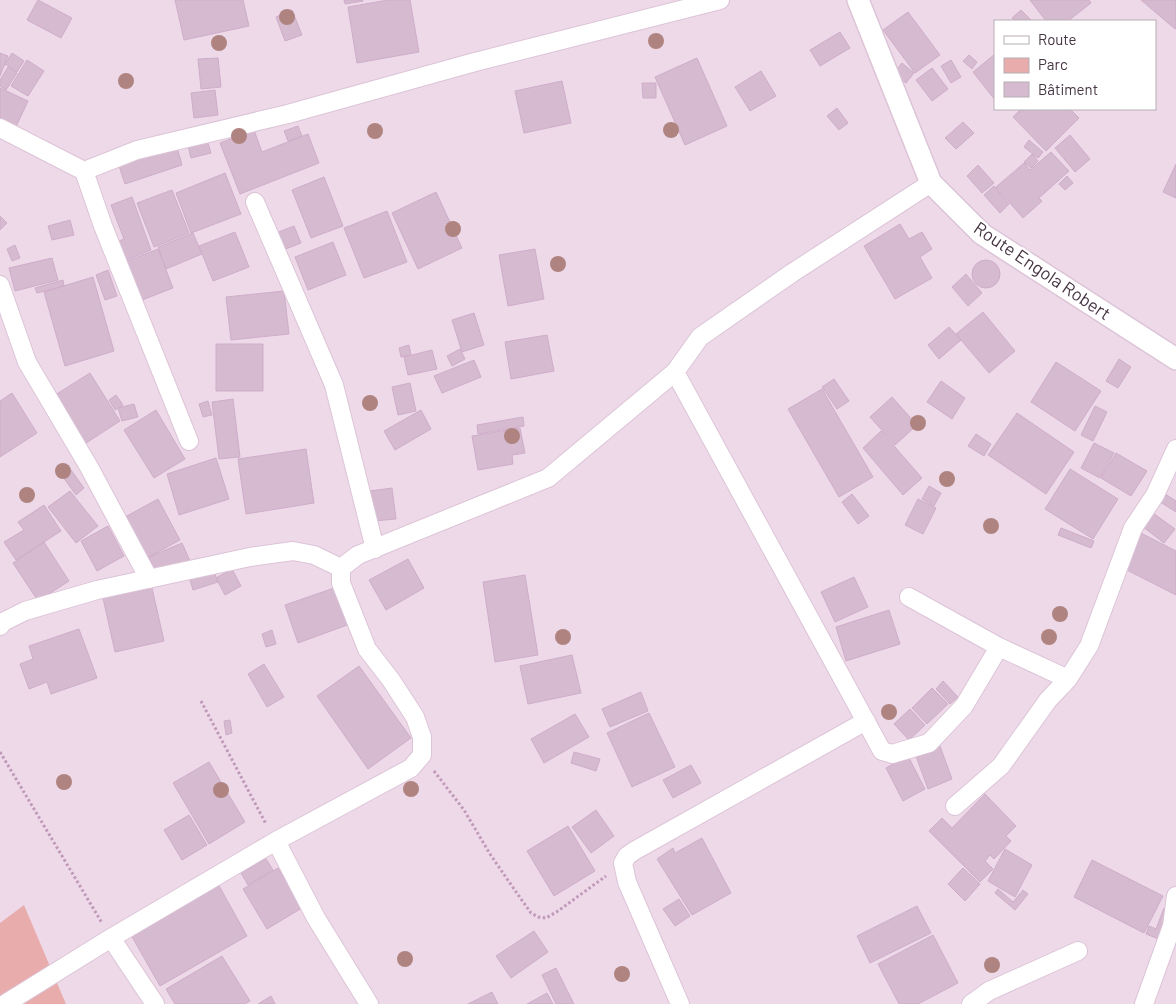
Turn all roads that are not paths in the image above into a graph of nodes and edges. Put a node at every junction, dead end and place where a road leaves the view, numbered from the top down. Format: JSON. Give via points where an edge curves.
{"nodes":[{"id":1,"x":720,"y":0,"type":"edge"},
{"id":2,"x":858,"y":0,"type":"edge"},
{"id":3,"x":0,"y":128,"type":"edge"},
{"id":4,"x":84,"y":171,"type":"junction"},
{"id":5,"x":931,"y":183,"type":"junction"},
{"id":6,"x":254,"y":202,"type":"dead end"},
{"id":7,"x":0,"y":285,"type":"edge"},
{"id":8,"x":1176,"y":359,"type":"edge"},
{"id":9,"x":675,"y":372,"type":"junction"},
{"id":10,"x":189,"y":441,"type":"dead end"},
{"id":11,"x":1176,"y":449,"type":"edge"},
{"id":12,"x":374,"y":549,"type":"junction"},
{"id":13,"x":341,"y":568,"type":"junction"},
{"id":14,"x":149,"y":579,"type":"junction"},
{"id":15,"x":908,"y":597,"type":"dead end"},
{"id":16,"x":1,"y":622,"type":"edge"},
{"id":17,"x":999,"y":647,"type":"junction"},
{"id":18,"x":1068,"y":679,"type":"junction"},
{"id":19,"x":866,"y":721,"type":"junction"},
{"id":20,"x":955,"y":806,"type":"dead end"},
{"id":21,"x":276,"y":842,"type":"junction"},
{"id":22,"x":1176,"y":896,"type":"edge"},
{"id":23,"x":110,"y":938,"type":"junction"},
{"id":24,"x":1078,"y":952,"type":"dead end"},
{"id":25,"x":5,"y":1004,"type":"edge"},
{"id":26,"x":155,"y":1004,"type":"edge"},
{"id":27,"x":369,"y":1004,"type":"edge"},
{"id":28,"x":680,"y":1004,"type":"edge"},
{"id":29,"x":971,"y":1004,"type":"edge"},
{"id":30,"x":1144,"y":1004,"type":"edge"}],
"edges":[{"from":1,"to":4,"type":"street","via":[[475,62],[288,114],[137,150]]},
{"from":2,"to":5,"type":"street","name":"Route Engola Robert"},
{"from":3,"to":4,"type":"street"},
{"from":4,"to":10,"type":"street"},
{"from":5,"to":8,"type":"street","name":"Route Engola Robert","via":[[982,234]]},
{"from":5,"to":9,"type":"street","via":[[700,337]]},
{"from":6,"to":12,"type":"street","via":[[334,385]]},
{"from":7,"to":14,"type":"street","via":[[27,362],[89,467]]},
{"from":9,"to":12,"type":"street","via":[[548,478]]},
{"from":9,"to":19,"type":"street"},
{"from":11,"to":18,"type":"street","via":[[1155,495],[1133,528],[1089,646]]},
{"from":12,"to":13,"type":"street","via":[[358,555]]},
{"from":13,"to":14,"type":"street","via":[[314,555],[293,551]]},
{"from":13,"to":21,"type":"street","via":[[341,583],[367,649],[415,717],[422,737],[422,755],[410,768]]},
{"from":14,"to":16,"type":"street","via":[[97,590],[25,611]]},
{"from":15,"to":17,"type":"street"},
{"from":17,"to":18,"type":"street"},
{"from":17,"to":19,"type":"street","via":[[964,706],[928,743],[886,754]]},
{"from":18,"to":20,"type":"street","via":[[1048,700],[1001,766]]},
{"from":19,"to":28,"type":"street","via":[[627,856],[623,864],[627,882]]},
{"from":21,"to":23,"type":"street"},
{"from":21,"to":27,"type":"street","via":[[316,918]]},
{"from":22,"to":30,"type":"street","via":[[1172,926]]},
{"from":23,"to":25,"type":"street"},
{"from":23,"to":26,"type":"street"},
{"from":24,"to":29,"type":"street","via":[[989,991]]}]}
